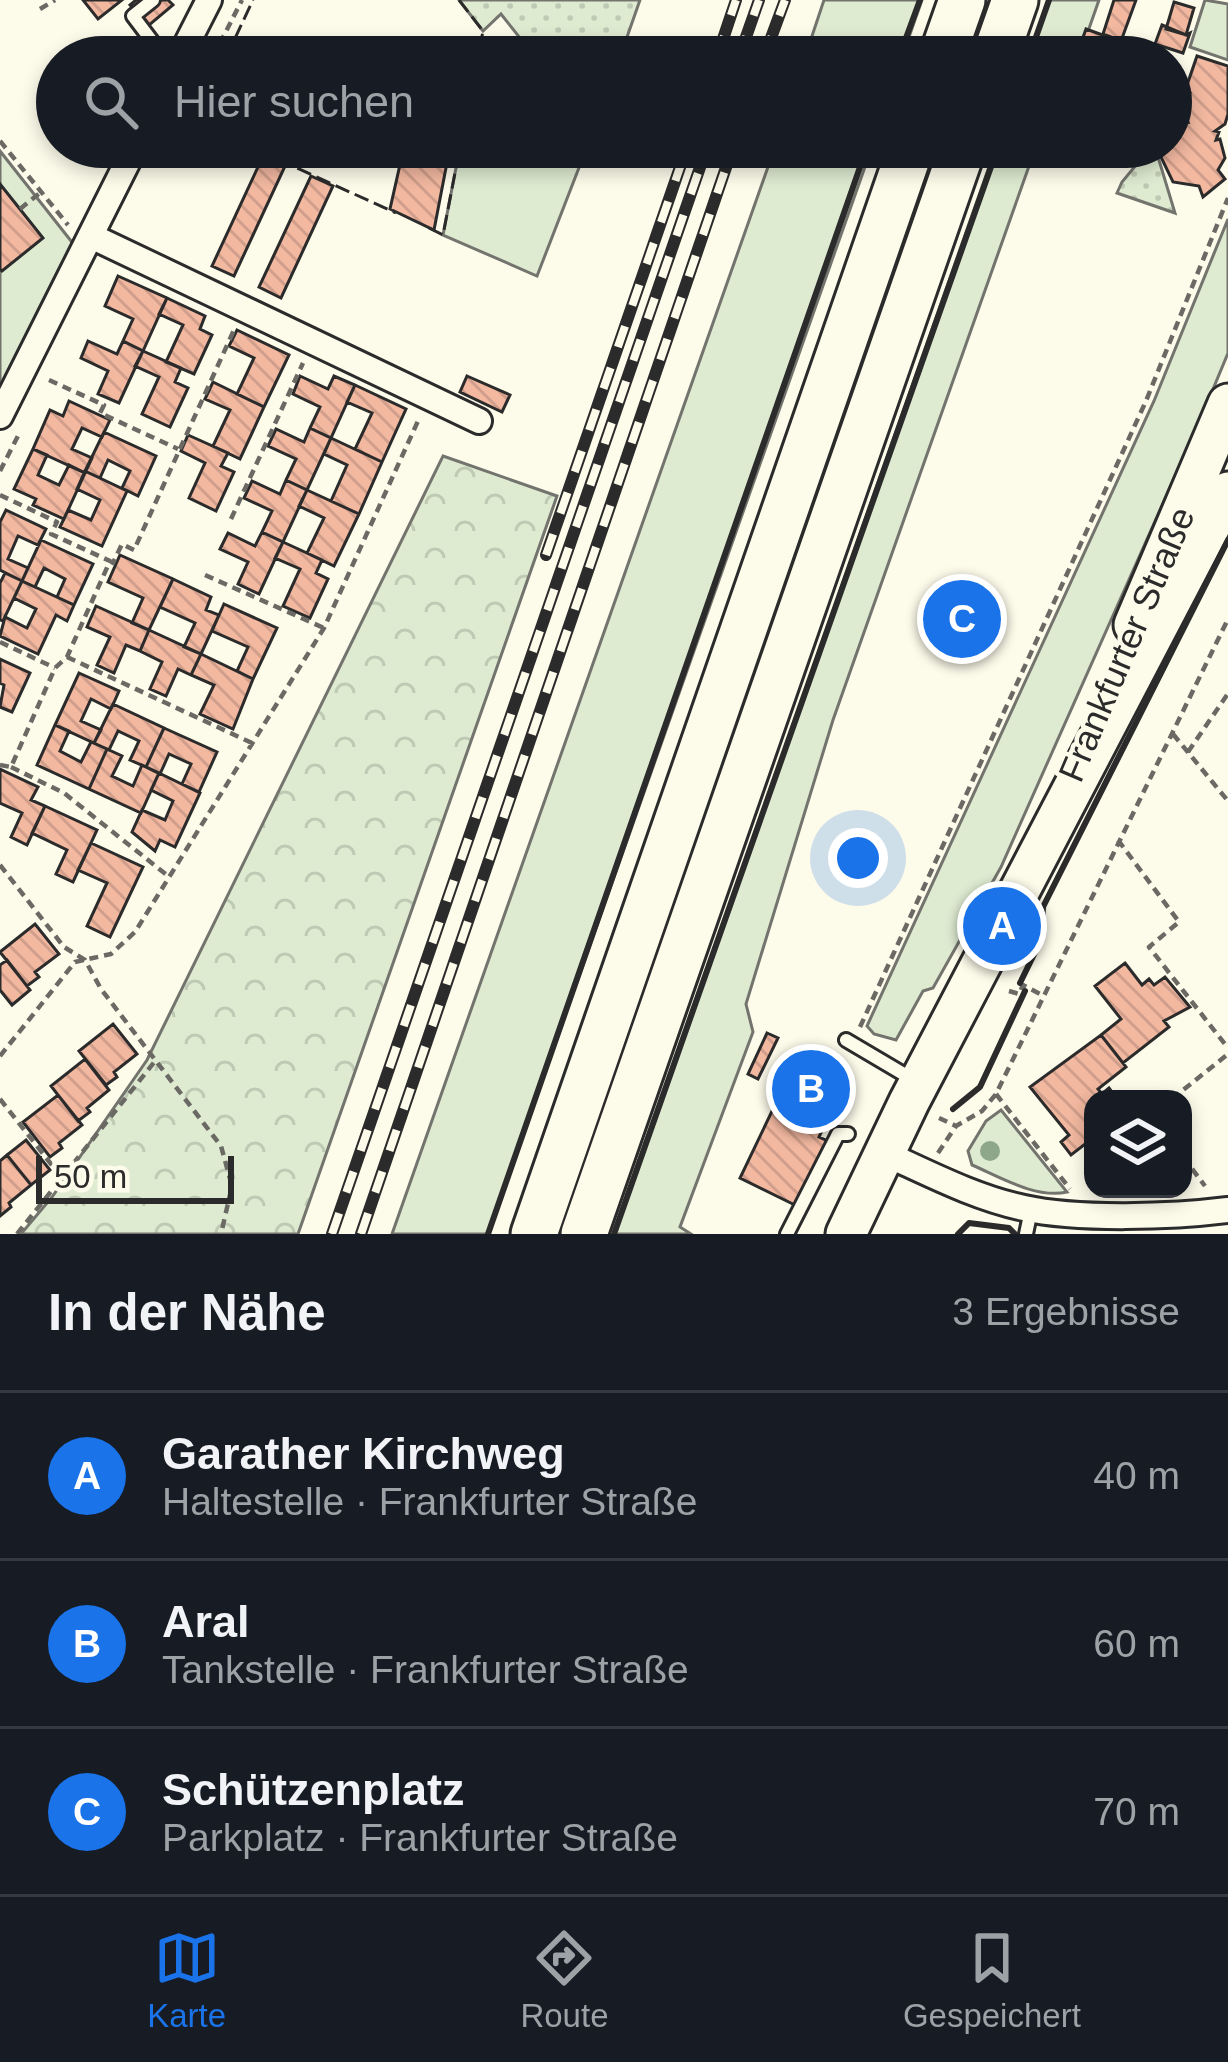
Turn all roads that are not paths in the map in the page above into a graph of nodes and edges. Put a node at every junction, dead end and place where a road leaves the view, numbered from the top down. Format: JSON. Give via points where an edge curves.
{"nodes":[{"id":1,"x":153,"y":0,"type":"edge"},
{"id":2,"x":208,"y":0,"type":"edge"},
{"id":3,"x":962,"y":0,"type":"edge"},
{"id":4,"x":1015,"y":0,"type":"edge"},
{"id":5,"x":148,"y":36,"type":"edge"},
{"id":6,"x":190,"y":36,"type":"edge"},
{"id":7,"x":949,"y":36,"type":"edge"},
{"id":8,"x":1002,"y":36,"type":"edge"},
{"id":9,"x":125,"y":168,"type":"edge"},
{"id":10,"x":904,"y":168,"type":"edge"},
{"id":11,"x":956,"y":168,"type":"edge"},
{"id":12,"x":88,"y":242,"type":"junction"},
{"id":13,"x":1228,"y":404,"type":"edge"},
{"id":14,"x":0,"y":416,"type":"edge"},
{"id":15,"x":479,"y":421,"type":"dead end"},
{"id":16,"x":1228,"y":492,"type":"edge"},
{"id":17,"x":1024,"y":884,"type":"junction"},
{"id":18,"x":849,"y":1042,"type":"road end"},
{"id":19,"x":920,"y":1083,"type":"junction"},
{"id":20,"x":848,"y":1134,"type":"dead end"},
{"id":21,"x":886,"y":1154,"type":"junction"},
{"id":22,"x":1226,"y":1210,"type":"edge"},
{"id":23,"x":1029,"y":1222,"type":"edge"},
{"id":24,"x":534,"y":1234,"type":"edge"},
{"id":25,"x":584,"y":1234,"type":"edge"},
{"id":26,"x":787,"y":1234,"type":"edge"},
{"id":27,"x":846,"y":1234,"type":"edge"}],
"edges":[{"from":1,"to":5,"type":"lane","via":[[133,16]]},
{"from":2,"to":6,"type":"street"},
{"from":3,"to":7,"type":"highway"},
{"from":4,"to":8,"type":"highway"},
{"from":9,"to":12,"type":"street"},
{"from":10,"to":24,"type":"highway"},
{"from":11,"to":25,"type":"highway"},
{"from":12,"to":14,"type":"street"},
{"from":12,"to":15,"type":"street"},
{"from":13,"to":17,"type":"main road","name":"Frankfurter Straße"},
{"from":16,"to":17,"type":"main road","name":"Frankfurter Straße"},
{"from":17,"to":19,"type":"main road","name":"Frankfurter Straße"},
{"from":18,"to":19,"type":"lane"},
{"from":19,"to":21,"type":"main road","name":"Frankfurter Straße"},
{"from":20,"to":26,"type":"lane","via":[[838,1134]]},
{"from":21,"to":23,"type":"street"},
{"from":21,"to":27,"type":"main road","name":"Frankfurter Straße"},
{"from":22,"to":23,"type":"street"}]}
